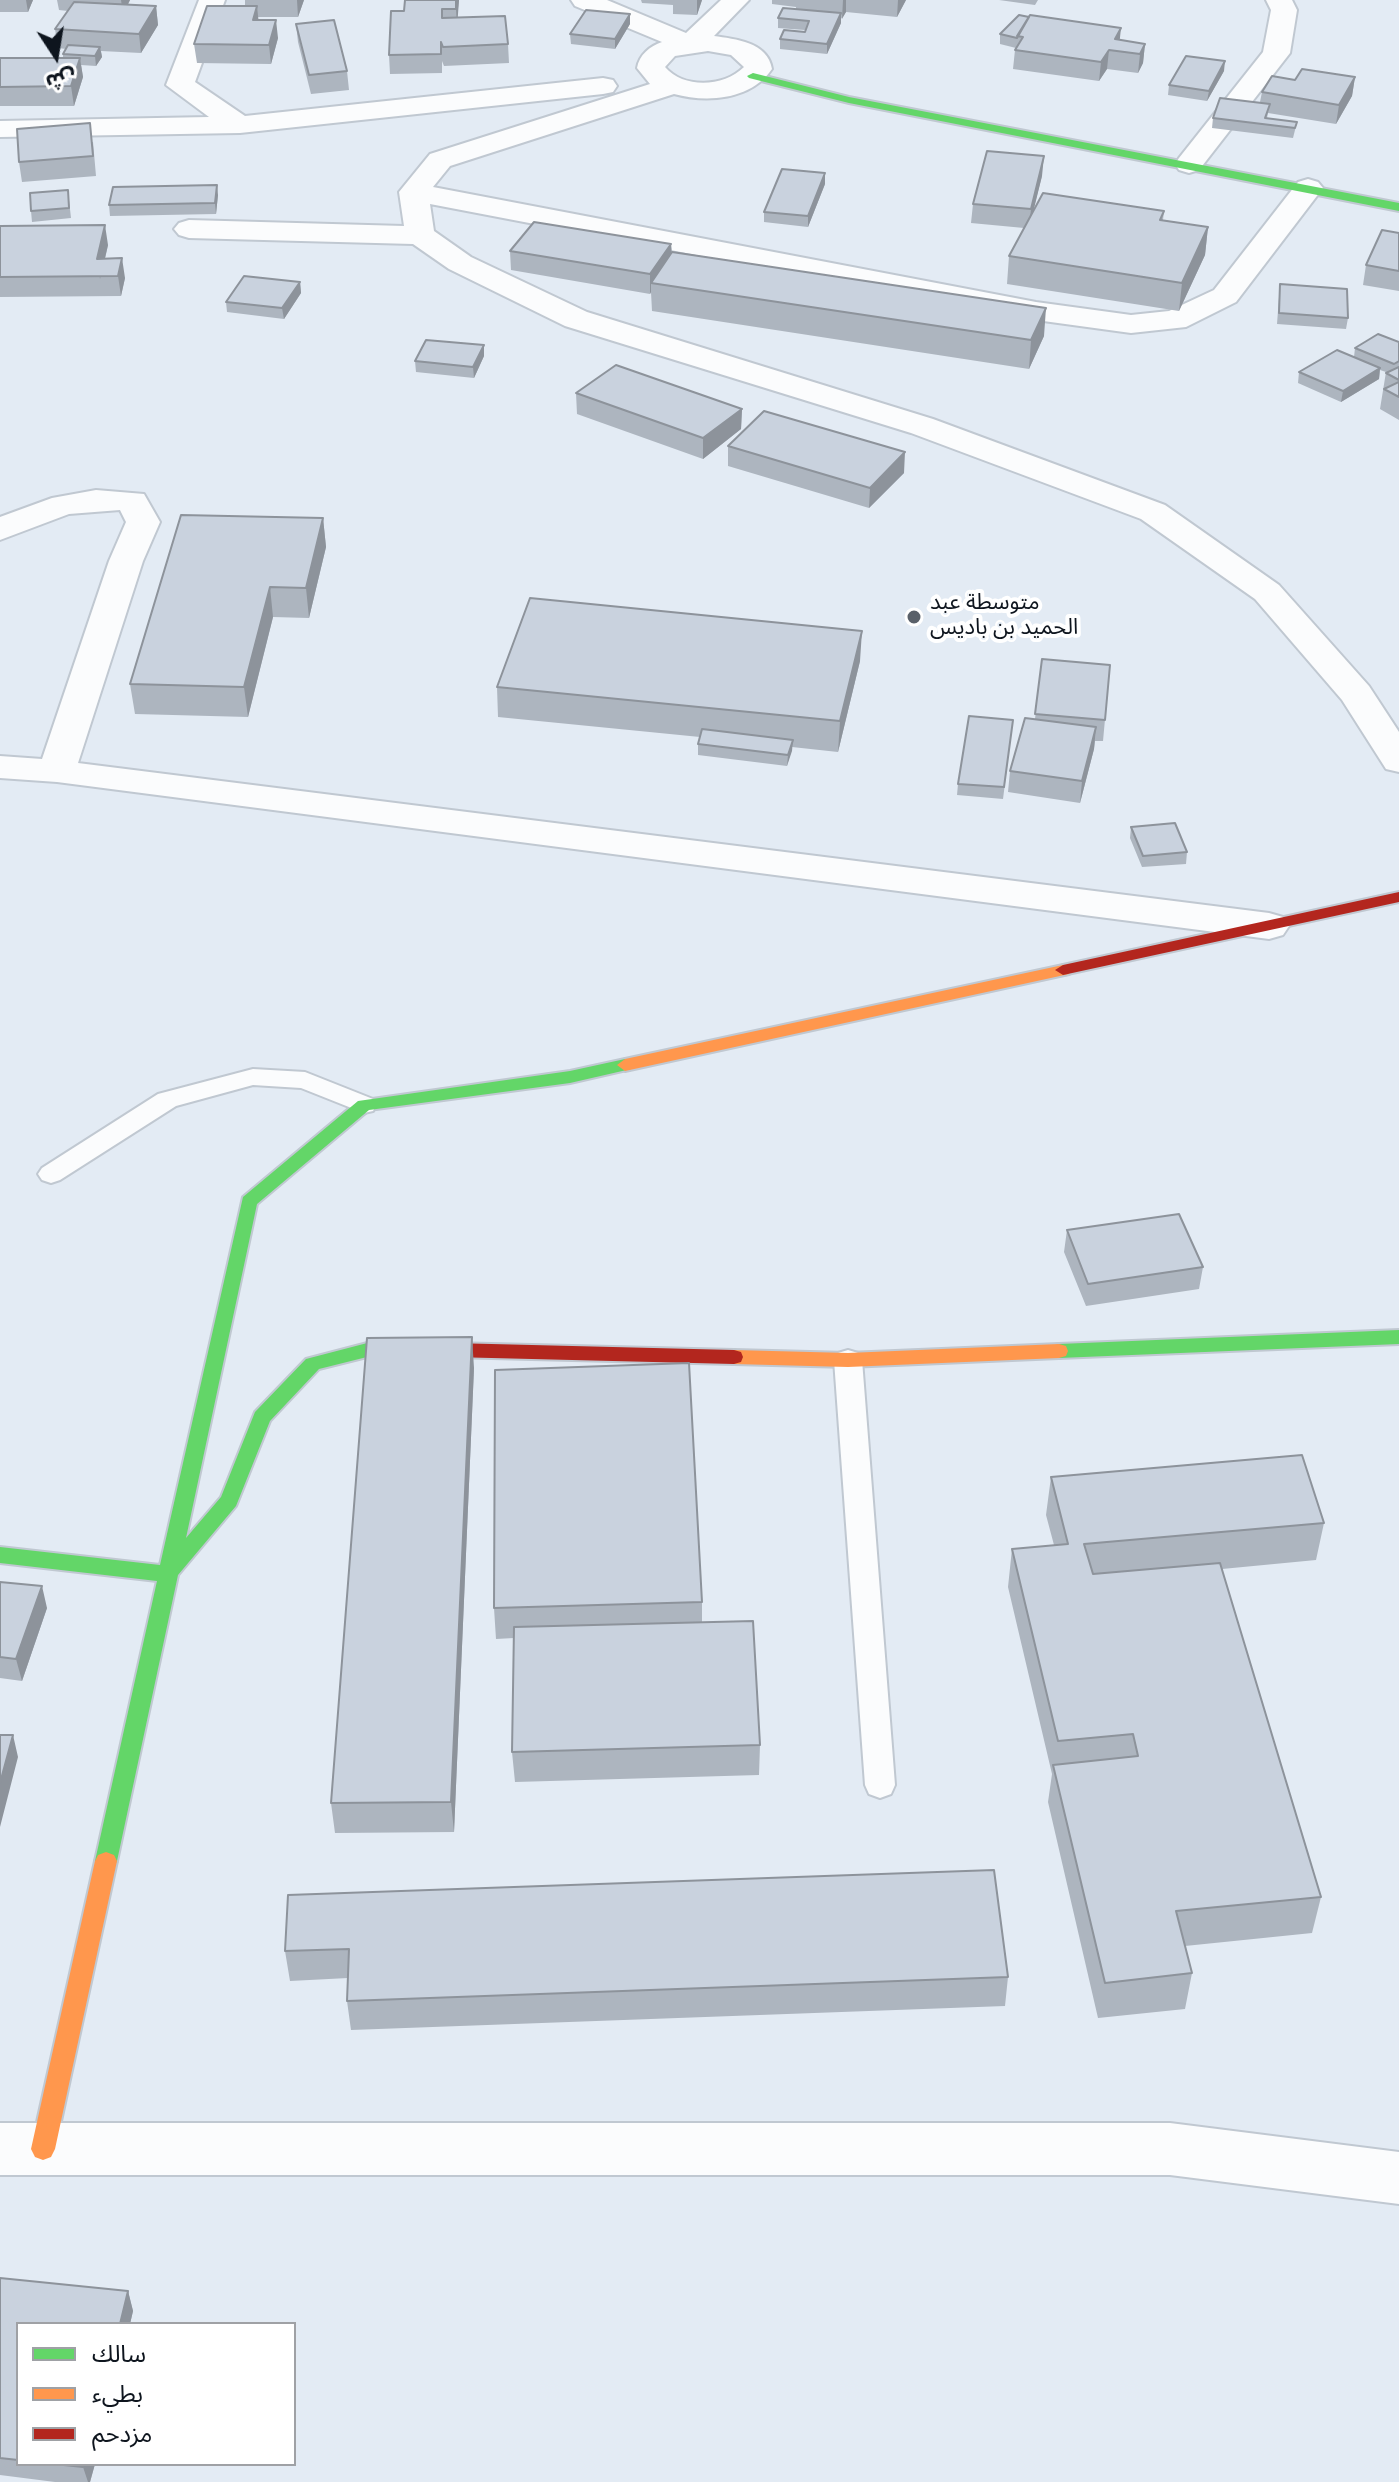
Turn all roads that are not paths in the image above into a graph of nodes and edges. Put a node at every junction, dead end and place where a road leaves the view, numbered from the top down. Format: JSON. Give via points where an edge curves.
{"nodes":[{"id":1,"x":212,"y":0,"type":"edge"},
{"id":2,"x":584,"y":0,"type":"edge"},
{"id":3,"x":736,"y":0,"type":"edge"},
{"id":4,"x":1279,"y":0,"type":"edge"},
{"id":5,"x":690,"y":44,"type":"junction"},
{"id":6,"x":753,"y":76,"type":"junction"},
{"id":7,"x":668,"y":83,"type":"junction"},
{"id":8,"x":180,"y":85,"type":"junction"},
{"id":9,"x":437,"y":104,"type":"junction"},
{"id":10,"x":240,"y":125,"type":"junction"},
{"id":11,"x":0,"y":129,"type":"edge"},
{"id":12,"x":108,"y":129,"type":"junction"},
{"id":13,"x":500,"y":141,"type":"junction"},
{"id":14,"x":1189,"y":164,"type":"junction"},
{"id":15,"x":1308,"y":188,"type":"junction"},
{"id":16,"x":414,"y":192,"type":"junction"},
{"id":17,"x":1399,"y":207,"type":"edge"},
{"id":18,"x":189,"y":229,"type":"dead end"},
{"id":19,"x":420,"y":235,"type":"junction"},
{"id":20,"x":0,"y":530,"type":"edge"},
{"id":21,"x":1399,"y":761,"type":"edge"},
{"id":22,"x":1,"y":765,"type":"edge"},
{"id":23,"x":57,"y":771,"type":"junction"},
{"id":24,"x":1399,"y":897,"type":"edge"},
{"id":25,"x":1269,"y":926,"type":"junction"},
{"id":26,"x":364,"y":1105,"type":"junction"},
{"id":27,"x":51,"y":1174,"type":"dead end"},
{"id":28,"x":1399,"y":1337,"type":"edge"},
{"id":29,"x":848,"y":1360,"type":"junction"},
{"id":30,"x":0,"y":1555,"type":"edge"},
{"id":31,"x":167,"y":1574,"type":"junction"},
{"id":32,"x":880,"y":1785,"type":"dead end"},
{"id":33,"x":22,"y":2149,"type":"edge"},
{"id":34,"x":1399,"y":2178,"type":"edge"}],
"edges":[{"from":1,"to":8,"type":"street"},
{"from":2,"to":5,"type":"street"},
{"from":3,"to":5,"type":"street"},
{"from":4,"to":14,"type":"street","via":[[1284,10],[1276,53]]},
{"from":5,"to":6,"type":"street","via":[[739,48],[757,61]]},
{"from":5,"to":7,"type":"street","via":[[665,50],[652,61],[651,68]]},
{"from":6,"to":7,"type":"street","via":[[709,89]]},
{"from":6,"to":14,"type":"street","via":[[849,100]]},
{"from":7,"to":9,"type":"street"},
{"from":7,"to":13,"type":"street"},
{"from":8,"to":10,"type":"street"},
{"from":8,"to":12,"type":"street"},
{"from":9,"to":10,"type":"street"},
{"from":9,"to":13,"type":"street"},
{"from":10,"to":12,"type":"street"},
{"from":11,"to":12,"type":"street"},
{"from":13,"to":16,"type":"street","via":[[440,160]]},
{"from":14,"to":15,"type":"street"},
{"from":15,"to":16,"type":"street","via":[[1225,296],[1175,320],[1131,324],[1036,311]]},
{"from":15,"to":17,"type":"street"},
{"from":16,"to":19,"type":"street"},
{"from":18,"to":19,"type":"street"},
{"from":19,"to":21,"type":"street","via":[[460,263],[576,319],[922,426],[1153,512],[1267,592],[1356,694]]},
{"from":20,"to":23,"type":"street","via":[[42,510],[101,498],[132,501],[143,522]]},
{"from":22,"to":23,"type":"street"},
{"from":23,"to":25,"type":"street"},
{"from":24,"to":25,"type":"street"},
{"from":25,"to":26,"type":"street","via":[[570,1077]]},
{"from":26,"to":27,"type":"lane","via":[[305,1080],[253,1077],[167,1100]]},
{"from":26,"to":31,"type":"street","via":[[249,1201]]},
{"from":28,"to":29,"type":"street"},
{"from":29,"to":31,"type":"street","via":[[375,1348],[313,1364],[262,1417],[229,1501]]},
{"from":29,"to":32,"type":"lane"},
{"from":30,"to":31,"type":"street"},
{"from":31,"to":33,"type":"street"},
{"from":33,"to":34,"type":"street","via":[[1170,2149]]}]}
